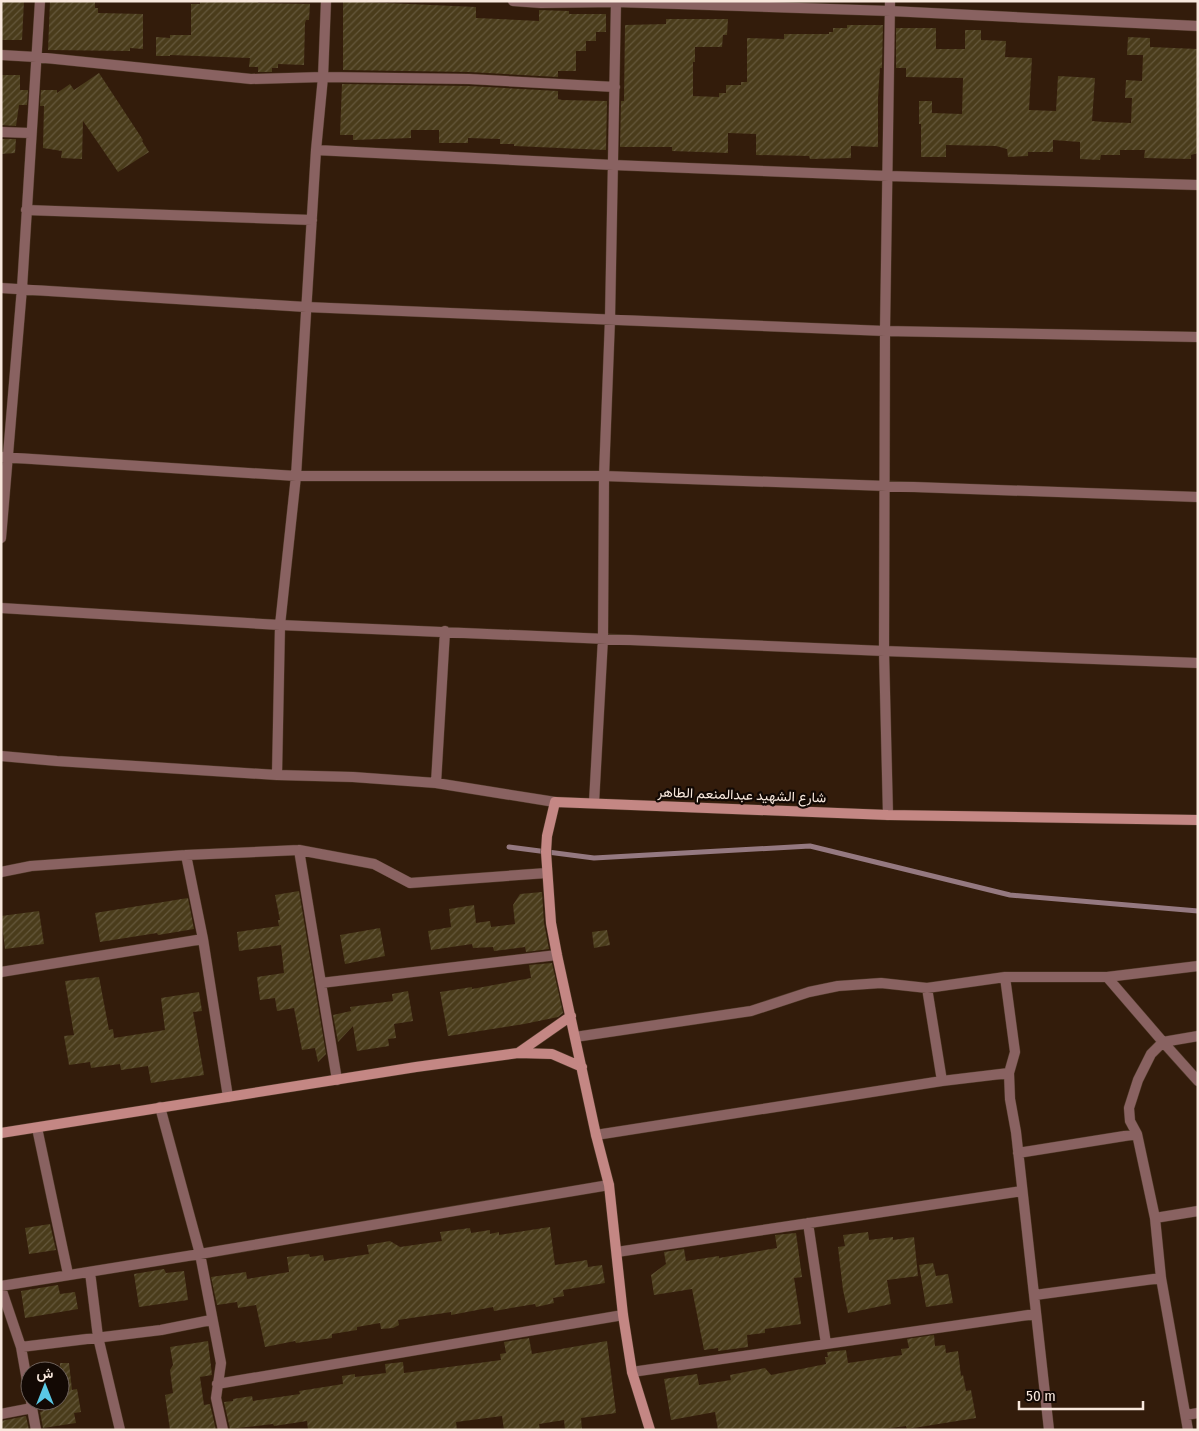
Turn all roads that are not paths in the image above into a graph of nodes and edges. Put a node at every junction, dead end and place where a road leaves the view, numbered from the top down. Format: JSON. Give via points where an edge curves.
{"nodes":[{"id":1,"x":40,"y":1,"type":"edge"},
{"id":2,"x":326,"y":1,"type":"edge"},
{"id":3,"x":513,"y":1,"type":"edge"},
{"id":4,"x":616,"y":1,"type":"edge"},
{"id":5,"x":890,"y":6,"type":"edge"},
{"id":6,"x":1198,"y":26,"type":"edge"},
{"id":7,"x":1,"y":55,"type":"edge"},
{"id":8,"x":36,"y":57,"type":"junction"},
{"id":9,"x":323,"y":77,"type":"junction"},
{"id":10,"x":615,"y":87,"type":"junction"},
{"id":11,"x":1,"y":132,"type":"edge"},
{"id":12,"x":30,"y":133,"type":"junction"},
{"id":13,"x":316,"y":150,"type":"junction"},
{"id":14,"x":613,"y":165,"type":"junction"},
{"id":15,"x":888,"y":176,"type":"junction"},
{"id":16,"x":1198,"y":185,"type":"edge"},
{"id":17,"x":26,"y":210,"type":"junction"},
{"id":18,"x":312,"y":220,"type":"junction"},
{"id":19,"x":1,"y":288,"type":"edge"},
{"id":20,"x":22,"y":288,"type":"junction"},
{"id":21,"x":306,"y":307,"type":"junction"},
{"id":22,"x":610,"y":319,"type":"junction"},
{"id":23,"x":885,"y":330,"type":"junction"},
{"id":24,"x":1198,"y":337,"type":"edge"},
{"id":25,"x":5,"y":457,"type":"edge"},
{"id":26,"x":296,"y":476,"type":"junction"},
{"id":27,"x":604,"y":476,"type":"junction"},
{"id":28,"x":884,"y":485,"type":"junction"},
{"id":29,"x":1198,"y":497,"type":"edge"},
{"id":30,"x":1,"y":538,"type":"edge"},
{"id":31,"x":1,"y":608,"type":"edge"},
{"id":32,"x":280,"y":624,"type":"junction"},
{"id":33,"x":445,"y":631,"type":"junction"},
{"id":34,"x":603,"y":638,"type":"junction"},
{"id":35,"x":884,"y":651,"type":"junction"},
{"id":36,"x":1198,"y":663,"type":"edge"},
{"id":37,"x":1,"y":756,"type":"edge"},
{"id":38,"x":277,"y":775,"type":"junction"},
{"id":39,"x":436,"y":783,"type":"junction"},
{"id":40,"x":555,"y":802,"type":"junction"},
{"id":41,"x":594,"y":803,"type":"junction"},
{"id":42,"x":888,"y":815,"type":"junction"},
{"id":43,"x":1198,"y":820,"type":"edge"},
{"id":44,"x":299,"y":850,"type":"junction"},
{"id":45,"x":186,"y":855,"type":"junction"},
{"id":46,"x":1,"y":872,"type":"edge"},
{"id":47,"x":547,"y":873,"type":"junction"},
{"id":48,"x":203,"y":939,"type":"junction"},
{"id":49,"x":557,"y":955,"type":"junction"},
{"id":50,"x":1198,"y":966,"type":"edge"},
{"id":51,"x":1,"y":972,"type":"edge"},
{"id":52,"x":1107,"y":977,"type":"junction"},
{"id":53,"x":1005,"y":978,"type":"junction"},
{"id":54,"x":322,"y":984,"type":"junction"},
{"id":55,"x":927,"y":988,"type":"junction"},
{"id":56,"x":571,"y":1016,"type":"junction"},
{"id":57,"x":1198,"y":1036,"type":"edge"},
{"id":58,"x":575,"y":1037,"type":"junction"},
{"id":59,"x":1163,"y":1042,"type":"junction"},
{"id":60,"x":518,"y":1053,"type":"junction"},
{"id":61,"x":582,"y":1067,"type":"junction"},
{"id":62,"x":1009,"y":1073,"type":"junction"},
{"id":63,"x":337,"y":1080,"type":"junction"},
{"id":64,"x":1198,"y":1080,"type":"edge"},
{"id":65,"x":942,"y":1082,"type":"junction"},
{"id":66,"x":228,"y":1097,"type":"junction"},
{"id":67,"x":160,"y":1107,"type":"junction"},
{"id":68,"x":37,"y":1128,"type":"junction"},
{"id":69,"x":1,"y":1134,"type":"edge"},
{"id":70,"x":1137,"y":1134,"type":"junction"},
{"id":71,"x":596,"y":1135,"type":"junction"},
{"id":72,"x":1018,"y":1153,"type":"junction"},
{"id":73,"x":609,"y":1185,"type":"junction"},
{"id":74,"x":1022,"y":1191,"type":"junction"},
{"id":75,"x":1198,"y":1211,"type":"edge"},
{"id":76,"x":1155,"y":1218,"type":"junction"},
{"id":77,"x":808,"y":1223,"type":"junction"},
{"id":78,"x":617,"y":1252,"type":"junction"},
{"id":79,"x":200,"y":1254,"type":"junction"},
{"id":80,"x":90,"y":1272,"type":"junction"},
{"id":81,"x":68,"y":1274,"type":"junction"},
{"id":82,"x":1161,"y":1278,"type":"junction"},
{"id":83,"x":1,"y":1287,"type":"edge"},
{"id":84,"x":1034,"y":1295,"type":"junction"},
{"id":85,"x":1035,"y":1314,"type":"junction"},
{"id":86,"x":624,"y":1315,"type":"junction"},
{"id":87,"x":211,"y":1320,"type":"junction"},
{"id":88,"x":98,"y":1337,"type":"junction"},
{"id":89,"x":826,"y":1344,"type":"junction"},
{"id":90,"x":21,"y":1347,"type":"junction"},
{"id":91,"x":24,"y":1361,"type":"edge"},
{"id":92,"x":632,"y":1372,"type":"junction"},
{"id":93,"x":217,"y":1384,"type":"junction"},
{"id":94,"x":20,"y":1406,"type":"edge"},
{"id":95,"x":33,"y":1411,"type":"edge"},
{"id":96,"x":1198,"y":1413,"type":"edge"},
{"id":97,"x":1,"y":1414,"type":"edge"},
{"id":98,"x":1186,"y":1415,"type":"junction"},
{"id":99,"x":36,"y":1430,"type":"edge"},
{"id":100,"x":120,"y":1430,"type":"edge"},
{"id":101,"x":223,"y":1430,"type":"edge"},
{"id":102,"x":650,"y":1430,"type":"edge"},
{"id":103,"x":1049,"y":1430,"type":"edge"},
{"id":104,"x":1188,"y":1430,"type":"edge"}],
"edges":[{"from":1,"to":8,"type":"street"},
{"from":2,"to":9,"type":"street"},
{"from":3,"to":4,"type":"street"},
{"from":4,"to":5,"type":"street"},
{"from":4,"to":10,"type":"street"},
{"from":5,"to":6,"type":"street"},
{"from":5,"to":15,"type":"street"},
{"from":7,"to":8,"type":"street"},
{"from":8,"to":9,"type":"street","via":[[251,79]]},
{"from":8,"to":12,"type":"street"},
{"from":9,"to":10,"type":"street","via":[[469,79]]},
{"from":9,"to":13,"type":"street"},
{"from":10,"to":14,"type":"street"},
{"from":11,"to":12,"type":"street"},
{"from":12,"to":17,"type":"street"},
{"from":13,"to":14,"type":"street"},
{"from":13,"to":18,"type":"street"},
{"from":14,"to":15,"type":"street"},
{"from":14,"to":22,"type":"street"},
{"from":15,"to":16,"type":"street"},
{"from":15,"to":23,"type":"street"},
{"from":17,"to":18,"type":"street"},
{"from":17,"to":20,"type":"street"},
{"from":18,"to":21,"type":"street"},
{"from":19,"to":20,"type":"street"},
{"from":20,"to":21,"type":"street"},
{"from":20,"to":25,"type":"street"},
{"from":21,"to":22,"type":"street"},
{"from":21,"to":26,"type":"street"},
{"from":22,"to":23,"type":"street"},
{"from":22,"to":27,"type":"street"},
{"from":23,"to":24,"type":"street"},
{"from":23,"to":28,"type":"street"},
{"from":25,"to":26,"type":"street"},
{"from":25,"to":30,"type":"street"},
{"from":26,"to":27,"type":"street"},
{"from":26,"to":32,"type":"street"},
{"from":27,"to":28,"type":"street"},
{"from":27,"to":34,"type":"street"},
{"from":28,"to":29,"type":"street"},
{"from":28,"to":35,"type":"street"},
{"from":31,"to":32,"type":"street"},
{"from":32,"to":33,"type":"street"},
{"from":32,"to":38,"type":"street"},
{"from":33,"to":34,"type":"street"},
{"from":33,"to":39,"type":"street"},
{"from":34,"to":35,"type":"street"},
{"from":34,"to":41,"type":"street"},
{"from":35,"to":36,"type":"street"},
{"from":35,"to":42,"type":"street"},
{"from":37,"to":38,"type":"street"},
{"from":38,"to":39,"type":"street"},
{"from":39,"to":40,"type":"street"},
{"from":40,"to":41,"type":"street","name":"شارع الشهيد عبدالمنعم الطاهر"},
{"from":40,"to":47,"type":"street","via":[[547,836]]},
{"from":41,"to":42,"type":"street","name":"شارع الشهيد عبدالمنعم الطاهر"},
{"from":42,"to":43,"type":"street","name":"شارع الشهيد عبدالمنعم الطاهر"},
{"from":44,"to":45,"type":"street"},
{"from":44,"to":47,"type":"street","via":[[374,864],[410,883]]},
{"from":44,"to":54,"type":"street"},
{"from":45,"to":46,"type":"street","via":[[31,866]]},
{"from":45,"to":48,"type":"street"},
{"from":47,"to":49,"type":"street"},
{"from":48,"to":51,"type":"street"},
{"from":48,"to":66,"type":"street"},
{"from":49,"to":54,"type":"street"},
{"from":49,"to":56,"type":"street"},
{"from":50,"to":52,"type":"street"},
{"from":52,"to":53,"type":"street"},
{"from":52,"to":59,"type":"street"},
{"from":53,"to":55,"type":"street"},
{"from":53,"to":62,"type":"street","via":[[1015,1052]]},
{"from":54,"to":63,"type":"street"},
{"from":55,"to":58,"type":"street","via":[[881,983],[838,986],[751,1011]]},
{"from":55,"to":65,"type":"street"},
{"from":56,"to":58,"type":"street"},
{"from":56,"to":60,"type":"street"},
{"from":57,"to":59,"type":"street"},
{"from":58,"to":61,"type":"street"},
{"from":59,"to":64,"type":"street"},
{"from":59,"to":70,"type":"street","via":[[1151,1054],[1129,1108],[1130,1121]]},
{"from":60,"to":61,"type":"street","via":[[552,1054]]},
{"from":60,"to":63,"type":"street"},
{"from":61,"to":71,"type":"street"},
{"from":62,"to":65,"type":"street"},
{"from":62,"to":72,"type":"street"},
{"from":63,"to":66,"type":"street"},
{"from":65,"to":71,"type":"street"},
{"from":66,"to":67,"type":"street"},
{"from":67,"to":68,"type":"street"},
{"from":67,"to":79,"type":"street"},
{"from":68,"to":69,"type":"street"},
{"from":68,"to":81,"type":"street"},
{"from":70,"to":72,"type":"street"},
{"from":70,"to":76,"type":"street"},
{"from":71,"to":73,"type":"street"},
{"from":72,"to":74,"type":"street"},
{"from":73,"to":78,"type":"street"},
{"from":73,"to":79,"type":"street"},
{"from":74,"to":77,"type":"street"},
{"from":74,"to":84,"type":"street"},
{"from":75,"to":76,"type":"street"},
{"from":76,"to":82,"type":"street"},
{"from":77,"to":78,"type":"street"},
{"from":77,"to":89,"type":"street"},
{"from":78,"to":86,"type":"street"},
{"from":79,"to":80,"type":"street"},
{"from":79,"to":87,"type":"street"},
{"from":80,"to":81,"type":"street"},
{"from":80,"to":88,"type":"street"},
{"from":81,"to":83,"type":"street"},
{"from":82,"to":84,"type":"street"},
{"from":82,"to":98,"type":"street"},
{"from":83,"to":90,"type":"street"},
{"from":84,"to":85,"type":"street"},
{"from":85,"to":89,"type":"street"},
{"from":85,"to":103,"type":"street"},
{"from":86,"to":92,"type":"street"},
{"from":86,"to":93,"type":"street"},
{"from":87,"to":88,"type":"street"},
{"from":87,"to":93,"type":"street","via":[[221,1363]]},
{"from":88,"to":90,"type":"street"},
{"from":88,"to":100,"type":"street"},
{"from":89,"to":92,"type":"street"},
{"from":90,"to":91,"type":"street"},
{"from":92,"to":102,"type":"street"},
{"from":93,"to":101,"type":"street","via":[[216,1398]]},
{"from":94,"to":97,"type":"street"},
{"from":95,"to":99,"type":"street"},
{"from":96,"to":98,"type":"street"},
{"from":98,"to":104,"type":"street"}]}
